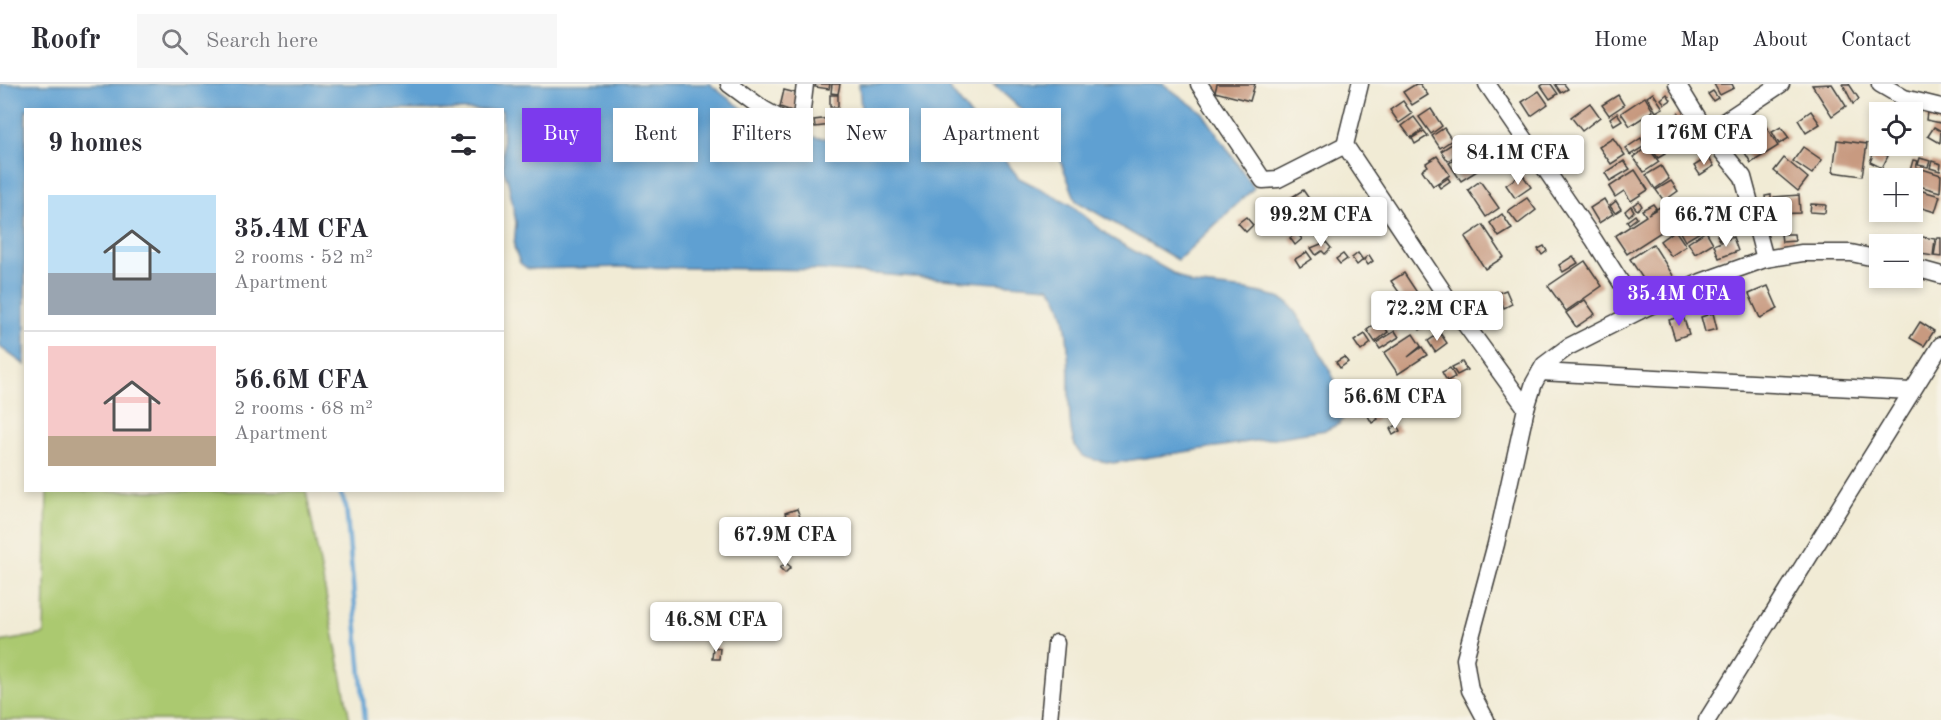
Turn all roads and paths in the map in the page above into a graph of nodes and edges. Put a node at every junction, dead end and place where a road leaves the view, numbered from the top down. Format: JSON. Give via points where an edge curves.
{"nodes":[{"id":1,"x":729,"y":84,"type":"edge"},
{"id":2,"x":805,"y":84,"type":"edge"},
{"id":3,"x":1199,"y":84,"type":"edge"},
{"id":4,"x":1360,"y":84,"type":"edge"},
{"id":5,"x":1487,"y":84,"type":"edge"},
{"id":6,"x":1677,"y":84,"type":"edge"},
{"id":7,"x":1781,"y":84,"type":"edge"},
{"id":8,"x":1880,"y":84,"type":"edge"},
{"id":9,"x":1941,"y":107,"type":"edge"},
{"id":10,"x":1707,"y":133,"type":"junction"},
{"id":11,"x":1345,"y":145,"type":"junction"},
{"id":12,"x":1869,"y":257,"type":"edge"},
{"id":13,"x":1765,"y":259,"type":"junction"},
{"id":14,"x":1923,"y":270,"type":"edge"},
{"id":15,"x":1941,"y":275,"type":"edge"},
{"id":16,"x":1639,"y":311,"type":"junction"},
{"id":17,"x":1941,"y":345,"type":"edge"},
{"id":18,"x":1540,"y":372,"type":"junction"},
{"id":19,"x":1911,"y":391,"type":"junction"},
{"id":20,"x":1526,"y":408,"type":"junction"},
{"id":21,"x":1056,"y":643,"type":"dead end"},
{"id":22,"x":1049,"y":720,"type":"edge"},
{"id":23,"x":1486,"y":720,"type":"edge"},
{"id":24,"x":1707,"y":720,"type":"edge"}],
"edges":[{"from":1,"to":2,"type":"street","via":[[797,128]]},
{"from":3,"to":11,"type":"street","via":[[1263,180],[1278,179]]},
{"from":4,"to":11,"type":"street"},
{"from":5,"to":16,"type":"street"},
{"from":6,"to":10,"type":"street"},
{"from":7,"to":10,"type":"street"},
{"from":8,"to":9,"type":"street","via":[[1904,98]]},
{"from":10,"to":13,"type":"street","via":[[1747,186]]},
{"from":11,"to":20,"type":"street"},
{"from":12,"to":13,"type":"street","via":[[1812,253]]},
{"from":13,"to":16,"type":"street","via":[[1701,282]]},
{"from":14,"to":15,"type":"street"},
{"from":16,"to":18,"type":"street","via":[[1568,347]]},
{"from":17,"to":19,"type":"street"},
{"from":18,"to":19,"type":"street"},
{"from":18,"to":20,"type":"street"},
{"from":19,"to":24,"type":"street"},
{"from":20,"to":23,"type":"street","via":[[1465,659],[1470,690]]},
{"from":21,"to":22,"type":"street"}]}
